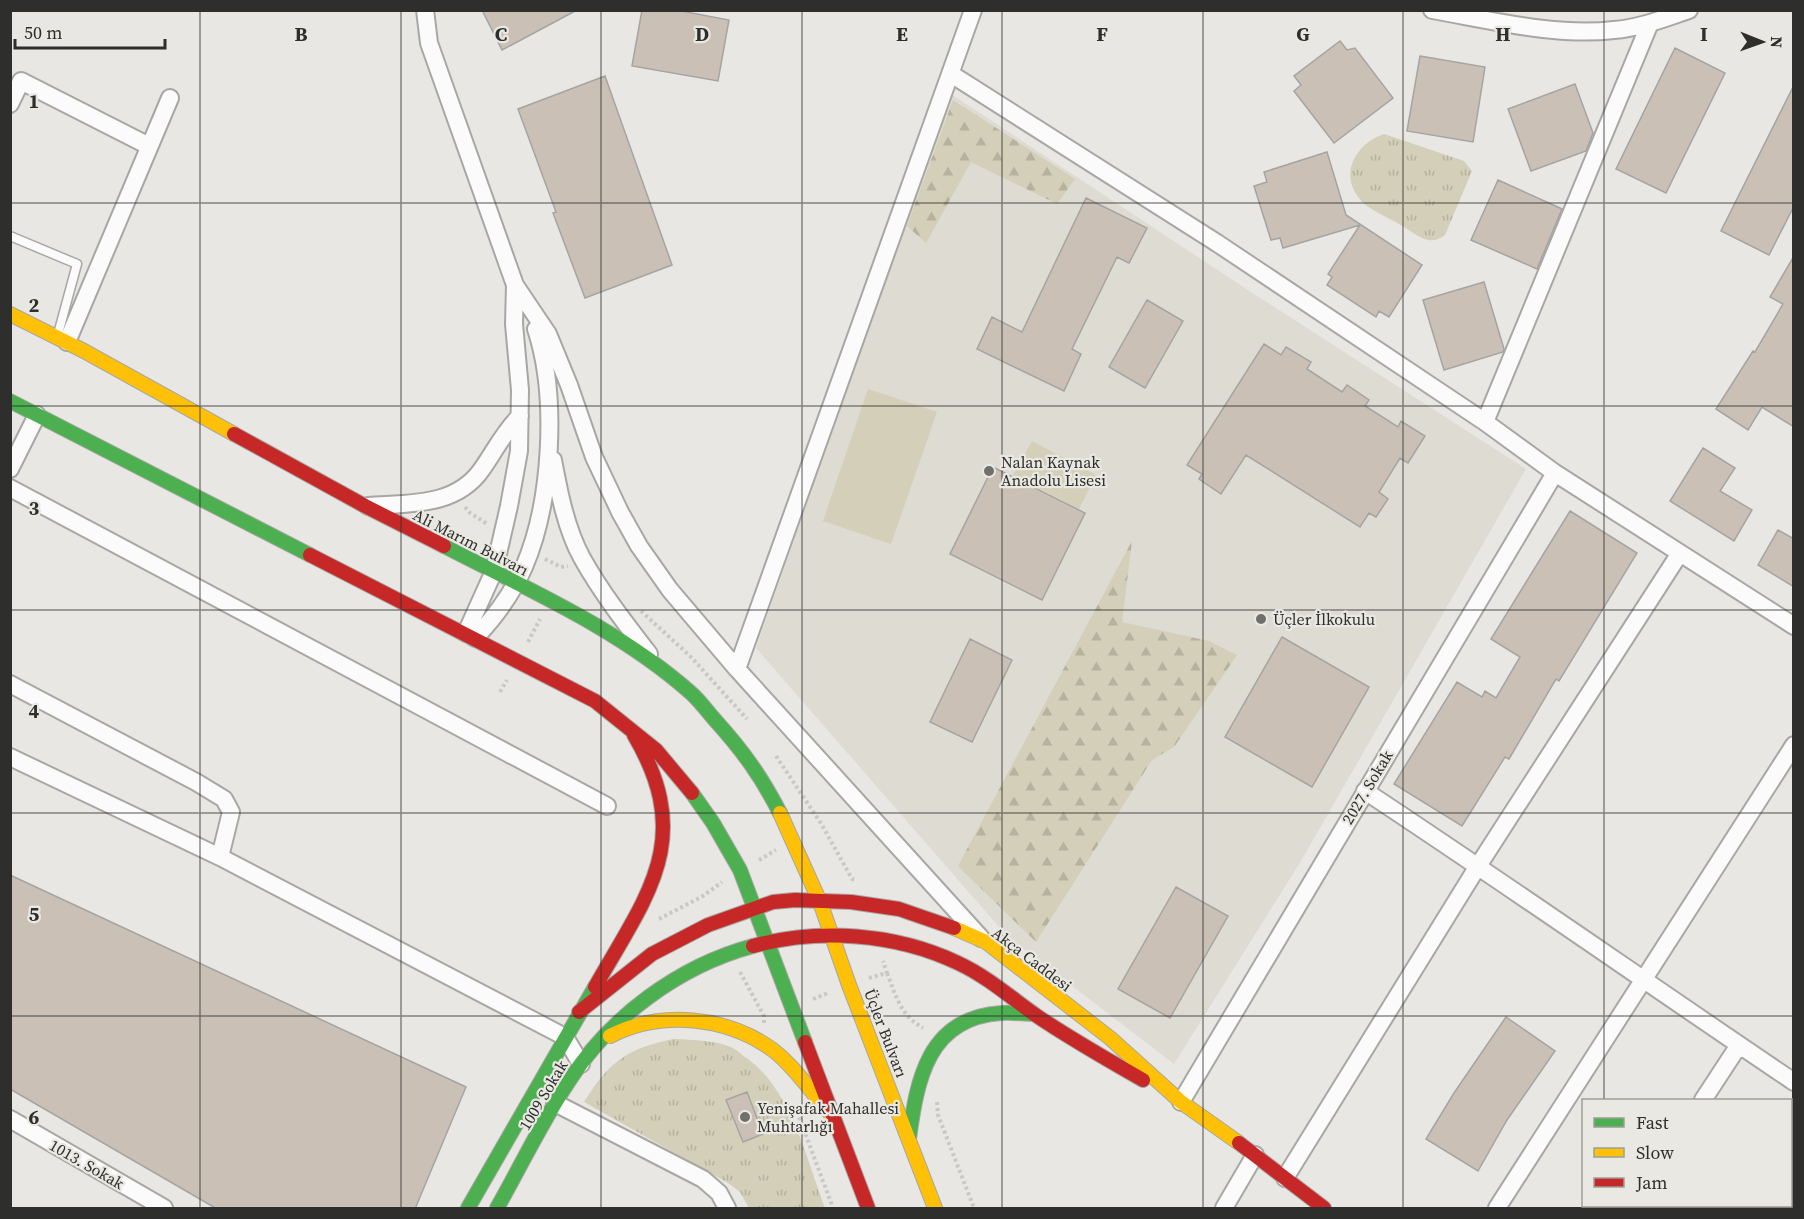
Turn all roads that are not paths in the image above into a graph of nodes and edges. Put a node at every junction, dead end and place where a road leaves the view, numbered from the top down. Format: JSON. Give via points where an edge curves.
{"nodes":[{"id":1,"x":425,"y":10,"type":"edge"},
{"id":2,"x":973,"y":10,"type":"edge"},
{"id":3,"x":1432,"y":10,"type":"edge"},
{"id":4,"x":1689,"y":10,"type":"edge"},
{"id":5,"x":1650,"y":23,"type":"junction"},
{"id":6,"x":951,"y":74,"type":"junction"},
{"id":7,"x":170,"y":98,"type":"dead end"},
{"id":8,"x":10,"y":104,"type":"edge"},
{"id":9,"x":150,"y":147,"type":"junction"},
{"id":10,"x":10,"y":236,"type":"edge"},
{"id":11,"x":515,"y":285,"type":"junction"},
{"id":12,"x":529,"y":308,"type":"junction"},
{"id":13,"x":10,"y":314,"type":"edge"},
{"id":14,"x":62,"y":340,"type":"junction"},
{"id":15,"x":10,"y":401,"type":"edge"},
{"id":16,"x":37,"y":414,"type":"junction"},
{"id":17,"x":520,"y":416,"type":"junction"},
{"id":18,"x":1485,"y":422,"type":"junction"},
{"id":19,"x":548,"y":435,"type":"junction"},
{"id":20,"x":10,"y":469,"type":"edge"},
{"id":21,"x":1555,"y":472,"type":"junction"},
{"id":22,"x":10,"y":488,"type":"edge"},
{"id":23,"x":365,"y":506,"type":"junction"},
{"id":24,"x":1680,"y":553,"type":"junction"},
{"id":25,"x":494,"y":571,"type":"junction"},
{"id":26,"x":516,"y":582,"type":"junction"},
{"id":27,"x":1794,"y":626,"type":"edge"},
{"id":28,"x":471,"y":636,"type":"junction"},
{"id":29,"x":661,"y":669,"type":"junction"},
{"id":30,"x":737,"y":669,"type":"junction"},
{"id":31,"x":10,"y":684,"type":"edge"},
{"id":32,"x":628,"y":725,"type":"junction"},
{"id":33,"x":1794,"y":746,"type":"edge"},
{"id":34,"x":10,"y":757,"type":"edge"},
{"id":35,"x":1365,"y":791,"type":"junction"},
{"id":36,"x":607,"y":806,"type":"dead end"},
{"id":37,"x":220,"y":857,"type":"junction"},
{"id":38,"x":1478,"y":866,"type":"junction"},
{"id":39,"x":820,"y":902,"type":"junction"},
{"id":40,"x":754,"y":908,"type":"junction"},
{"id":41,"x":833,"y":936,"type":"junction"},
{"id":42,"x":766,"y":942,"type":"junction"},
{"id":43,"x":986,"y":942,"type":"junction"},
{"id":44,"x":1644,"y":981,"type":"junction"},
{"id":45,"x":579,"y":1012,"type":"junction"},
{"id":46,"x":1035,"y":1014,"type":"junction"},
{"id":47,"x":565,"y":1037,"type":"junction"},
{"id":48,"x":1739,"y":1045,"type":"junction"},
{"id":49,"x":594,"y":1047,"type":"junction"},
{"id":50,"x":581,"y":1064,"type":"junction"},
{"id":51,"x":1794,"y":1082,"type":"edge"},
{"id":52,"x":1704,"y":1099,"type":"edge"},
{"id":53,"x":1181,"y":1102,"type":"junction"},
{"id":54,"x":555,"y":1103,"type":"junction"},
{"id":55,"x":831,"y":1114,"type":"junction"},
{"id":56,"x":10,"y":1119,"type":"edge"},
{"id":57,"x":909,"y":1139,"type":"junction"},
{"id":58,"x":1255,"y":1155,"type":"junction"},
{"id":59,"x":1285,"y":1178,"type":"junction"},
{"id":60,"x":164,"y":1209,"type":"edge"},
{"id":61,"x":468,"y":1209,"type":"edge"},
{"id":62,"x":497,"y":1209,"type":"edge"},
{"id":63,"x":727,"y":1209,"type":"edge"},
{"id":64,"x":868,"y":1209,"type":"edge"},
{"id":65,"x":935,"y":1209,"type":"edge"},
{"id":66,"x":1224,"y":1209,"type":"edge"},
{"id":67,"x":1324,"y":1209,"type":"edge"},
{"id":68,"x":1497,"y":1209,"type":"edge"}],
"edges":[{"from":1,"to":11,"type":"street","via":[[429,43]]},
{"from":2,"to":6,"type":"street"},
{"from":3,"to":5,"type":"street","via":[[1567,32],[1615,30]]},
{"from":4,"to":5,"type":"street"},
{"from":5,"to":18,"type":"street"},
{"from":6,"to":18,"type":"street","via":[[1217,243]]},
{"from":6,"to":30,"type":"street"},
{"from":7,"to":9,"type":"street"},
{"from":8,"to":9,"type":"street","via":[[21,81]]},
{"from":9,"to":14,"type":"street"},
{"from":10,"to":14,"type":"lane","via":[[77,264]]},
{"from":11,"to":12,"type":"street"},
{"from":11,"to":17,"type":"street"},
{"from":12,"to":19,"type":"street","via":[[545,366]]},
{"from":12,"to":30,"type":"street","via":[[548,334],[594,457],[639,546],[670,590]]},
{"from":13,"to":14,"type":"street","name":"Ali Marım Bulvarı"},
{"from":14,"to":23,"type":"street","name":"Ali Marım Bulvarı"},
{"from":15,"to":16,"type":"street"},
{"from":16,"to":20,"type":"street"},
{"from":16,"to":28,"type":"street"},
{"from":17,"to":23,"type":"street","via":[[505,431],[481,471],[455,493],[430,501]]},
{"from":17,"to":25,"type":"street","via":[[519,451]]},
{"from":18,"to":21,"type":"street"},
{"from":19,"to":26,"type":"street","via":[[538,524]]},
{"from":19,"to":29,"type":"street","via":[[568,524],[581,557]]},
{"from":21,"to":24,"type":"street"},
{"from":21,"to":35,"type":"street","name":"2027. Sokak"},
{"from":22,"to":36,"type":"street"},
{"from":23,"to":25,"type":"street","name":"Ali Marım Bulvarı"},
{"from":24,"to":27,"type":"street"},
{"from":24,"to":38,"type":"street"},
{"from":25,"to":26,"type":"street","name":"Ali Marım Bulvarı"},
{"from":25,"to":28,"type":"street"},
{"from":26,"to":28,"type":"street","via":[[498,613]]},
{"from":26,"to":29,"type":"street","name":"Ali Marım Bulvarı","via":[[592,622]]},
{"from":28,"to":32,"type":"street","via":[[595,701]]},
{"from":29,"to":39,"type":"street","name":"Ali Marım Bulvarı","via":[[692,694],[743,751],[782,817]]},
{"from":30,"to":43,"type":"street"},
{"from":31,"to":37,"type":"street","via":[[224,799],[231,812]]},
{"from":32,"to":40,"type":"street","via":[[658,752],[711,821],[735,862]]},
{"from":32,"to":45,"type":"street","name":"1009 Sokak","via":[[643,748],[660,798],[663,847],[646,895]]},
{"from":33,"to":44,"type":"street"},
{"from":34,"to":37,"type":"street"},
{"from":35,"to":38,"type":"street"},
{"from":35,"to":53,"type":"street","name":"2027. Sokak"},
{"from":37,"to":47,"type":"street"},
{"from":38,"to":44,"type":"street"},
{"from":38,"to":59,"type":"street"},
{"from":39,"to":40,"type":"street","name":"Akça Caddesi","via":[[795,900]]},
{"from":39,"to":41,"type":"street","name":"Üçler Bulvarı"},
{"from":39,"to":43,"type":"street","name":"Akça Caddesi","via":[[899,909]]},
{"from":40,"to":42,"type":"street"},
{"from":40,"to":45,"type":"street","name":"Akça Caddesi","via":[[708,925],[652,954]]},
{"from":41,"to":42,"type":"street","name":"1009 Sokak"},
{"from":41,"to":46,"type":"street","name":"1009 Sokak","via":[[899,944],[939,954],[986,978]]},
{"from":41,"to":57,"type":"street","name":"Üçler Bulvarı"},
{"from":42,"to":49,"type":"street","name":"1009 Sokak","via":[[685,975],[632,1010]]},
{"from":42,"to":55,"type":"street"},
{"from":43,"to":53,"type":"street","name":"Akça Caddesi","via":[[1110,1038]]},
{"from":44,"to":48,"type":"street"},
{"from":44,"to":68,"type":"street"},
{"from":45,"to":47,"type":"street","name":"1009 Sokak"},
{"from":46,"to":53,"type":"street","name":"1009 Sokak"},
{"from":46,"to":57,"type":"street","via":[[1009,1011],[975,1017],[949,1029],[923,1066],[916,1086]]},
{"from":47,"to":50,"type":"street"},
{"from":47,"to":61,"type":"street","name":"1009 Sokak"},
{"from":48,"to":51,"type":"street"},
{"from":48,"to":52,"type":"street"},
{"from":49,"to":50,"type":"street","name":"1009 Sokak"},
{"from":49,"to":55,"type":"street","via":[[613,1034],[647,1023],[710,1022],[739,1032],[775,1052]]},
{"from":50,"to":54,"type":"street","name":"1009 Sokak"},
{"from":53,"to":58,"type":"street","name":"Akça Caddesi"},
{"from":54,"to":62,"type":"street","name":"1009 Sokak"},
{"from":54,"to":63,"type":"street","via":[[703,1179],[719,1192]]},
{"from":55,"to":64,"type":"street"},
{"from":56,"to":60,"type":"street","name":"1013. Sokak"},
{"from":57,"to":65,"type":"street","name":"Üçler Bulvarı"},
{"from":58,"to":59,"type":"street","name":"Akça Caddesi"},
{"from":58,"to":66,"type":"street"},
{"from":59,"to":67,"type":"street","name":"Akça Caddesi"}]}
